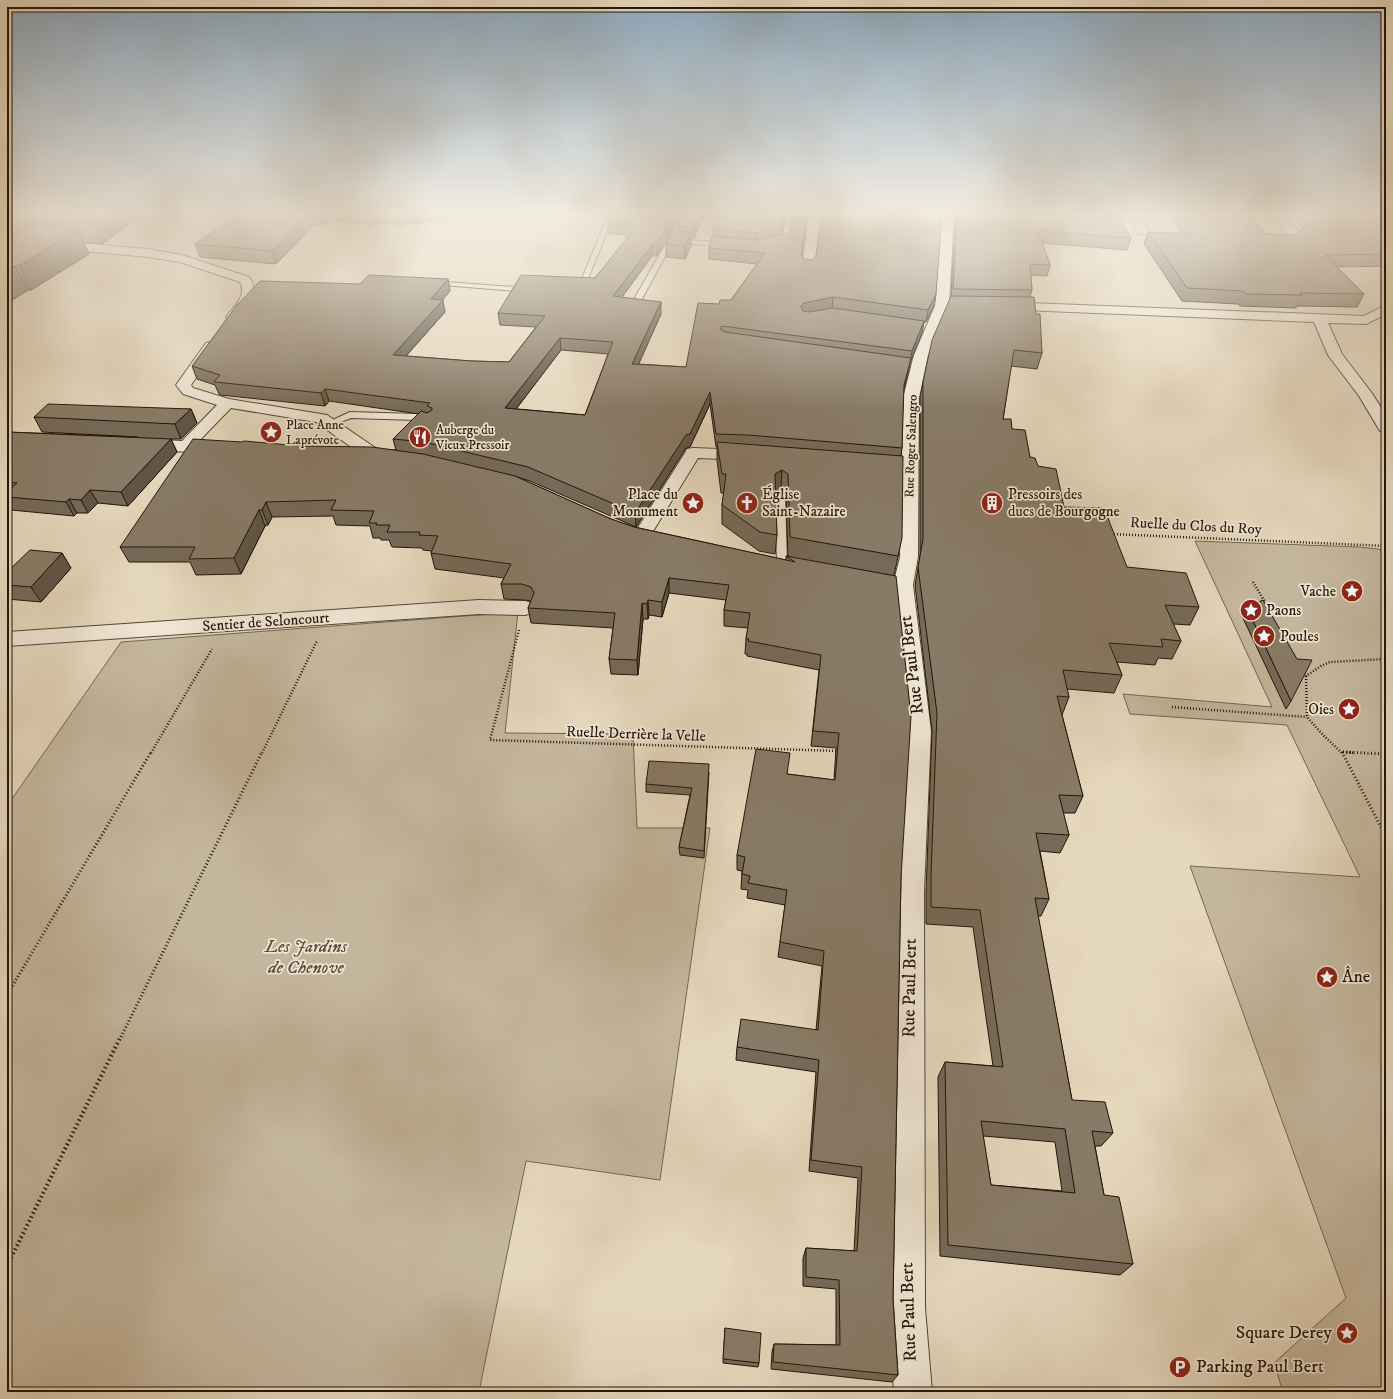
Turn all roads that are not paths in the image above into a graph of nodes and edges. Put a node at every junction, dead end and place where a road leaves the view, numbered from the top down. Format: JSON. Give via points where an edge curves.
{"nodes":[{"id":1,"x":245,"y":280,"type":"edge"},
{"id":2,"x":584,"y":280,"type":"edge"},
{"id":3,"x":649,"y":280,"type":"edge"},
{"id":4,"x":949,"y":280,"type":"edge"},
{"id":5,"x":424,"y":283,"type":"edge"},
{"id":6,"x":582,"y":286,"type":"edge"},
{"id":7,"x":514,"y":289,"type":"edge"},
{"id":8,"x":637,"y":301,"type":"edge"},
{"id":9,"x":996,"y":306,"type":"edge"},
{"id":10,"x":1386,"y":309,"type":"edge"},
{"id":11,"x":1319,"y":318,"type":"junction"},
{"id":12,"x":917,"y":327,"type":"edge"},
{"id":13,"x":932,"y":329,"type":"junction"},
{"id":14,"x":227,"y":403,"type":"junction"},
{"id":15,"x":430,"y":422,"type":"edge"},
{"id":16,"x":330,"y":423,"type":"junction"},
{"id":17,"x":1386,"y":428,"type":"edge"},
{"id":18,"x":132,"y":443,"type":"edge"},
{"id":19,"x":186,"y":446,"type":"junction"},
{"id":20,"x":233,"y":448,"type":"edge"},
{"id":21,"x":342,"y":453,"type":"edge"},
{"id":22,"x":760,"y":456,"type":"edge"},
{"id":23,"x":780,"y":493,"type":"dead end"},
{"id":24,"x":641,"y":536,"type":"edge"},
{"id":25,"x":782,"y":563,"type":"edge"},
{"id":26,"x":895,"y":584,"type":"joint"},
{"id":27,"x":525,"y":608,"type":"road end"},
{"id":28,"x":7,"y":639,"type":"edge"},
{"id":29,"x":913,"y":1392,"type":"edge"}],
"edges":[{"from":1,"to":14,"type":"street","via":[[253,288],[249,295],[183,385],[188,391]]},
{"from":2,"to":6,"type":"lane"},
{"from":3,"to":8,"type":"lane"},
{"from":4,"to":13,"type":"street","name":"Rue Roger Salengro","via":[[950,306]]},
{"from":5,"to":7,"type":"lane"},
{"from":9,"to":11,"type":"street"},
{"from":10,"to":11,"type":"street","via":[[1366,320]]},
{"from":11,"to":17,"type":"street","via":[[1335,355],[1366,395]]},
{"from":12,"to":13,"type":"street"},
{"from":13,"to":26,"type":"street","name":"Rue Roger Salengro","via":[[914,368],[901,468],[909,558]]},
{"from":14,"to":16,"type":"street","via":[[321,418]]},
{"from":14,"to":19,"type":"street"},
{"from":15,"to":16,"type":"lane","via":[[418,417],[350,415]]},
{"from":16,"to":21,"type":"street","via":[[381,456]]},
{"from":18,"to":19,"type":"street"},
{"from":19,"to":20,"type":"street"},
{"from":22,"to":24,"type":"street","via":[[693,453]]},
{"from":23,"to":25,"type":"lane"},
{"from":26,"to":29,"type":"street","name":"Rue Paul Bert","via":[[920,730],[911,900],[907,1308]]},
{"from":27,"to":28,"type":"street","name":"Sentier de Seloncourt","via":[[479,607]]}]}
